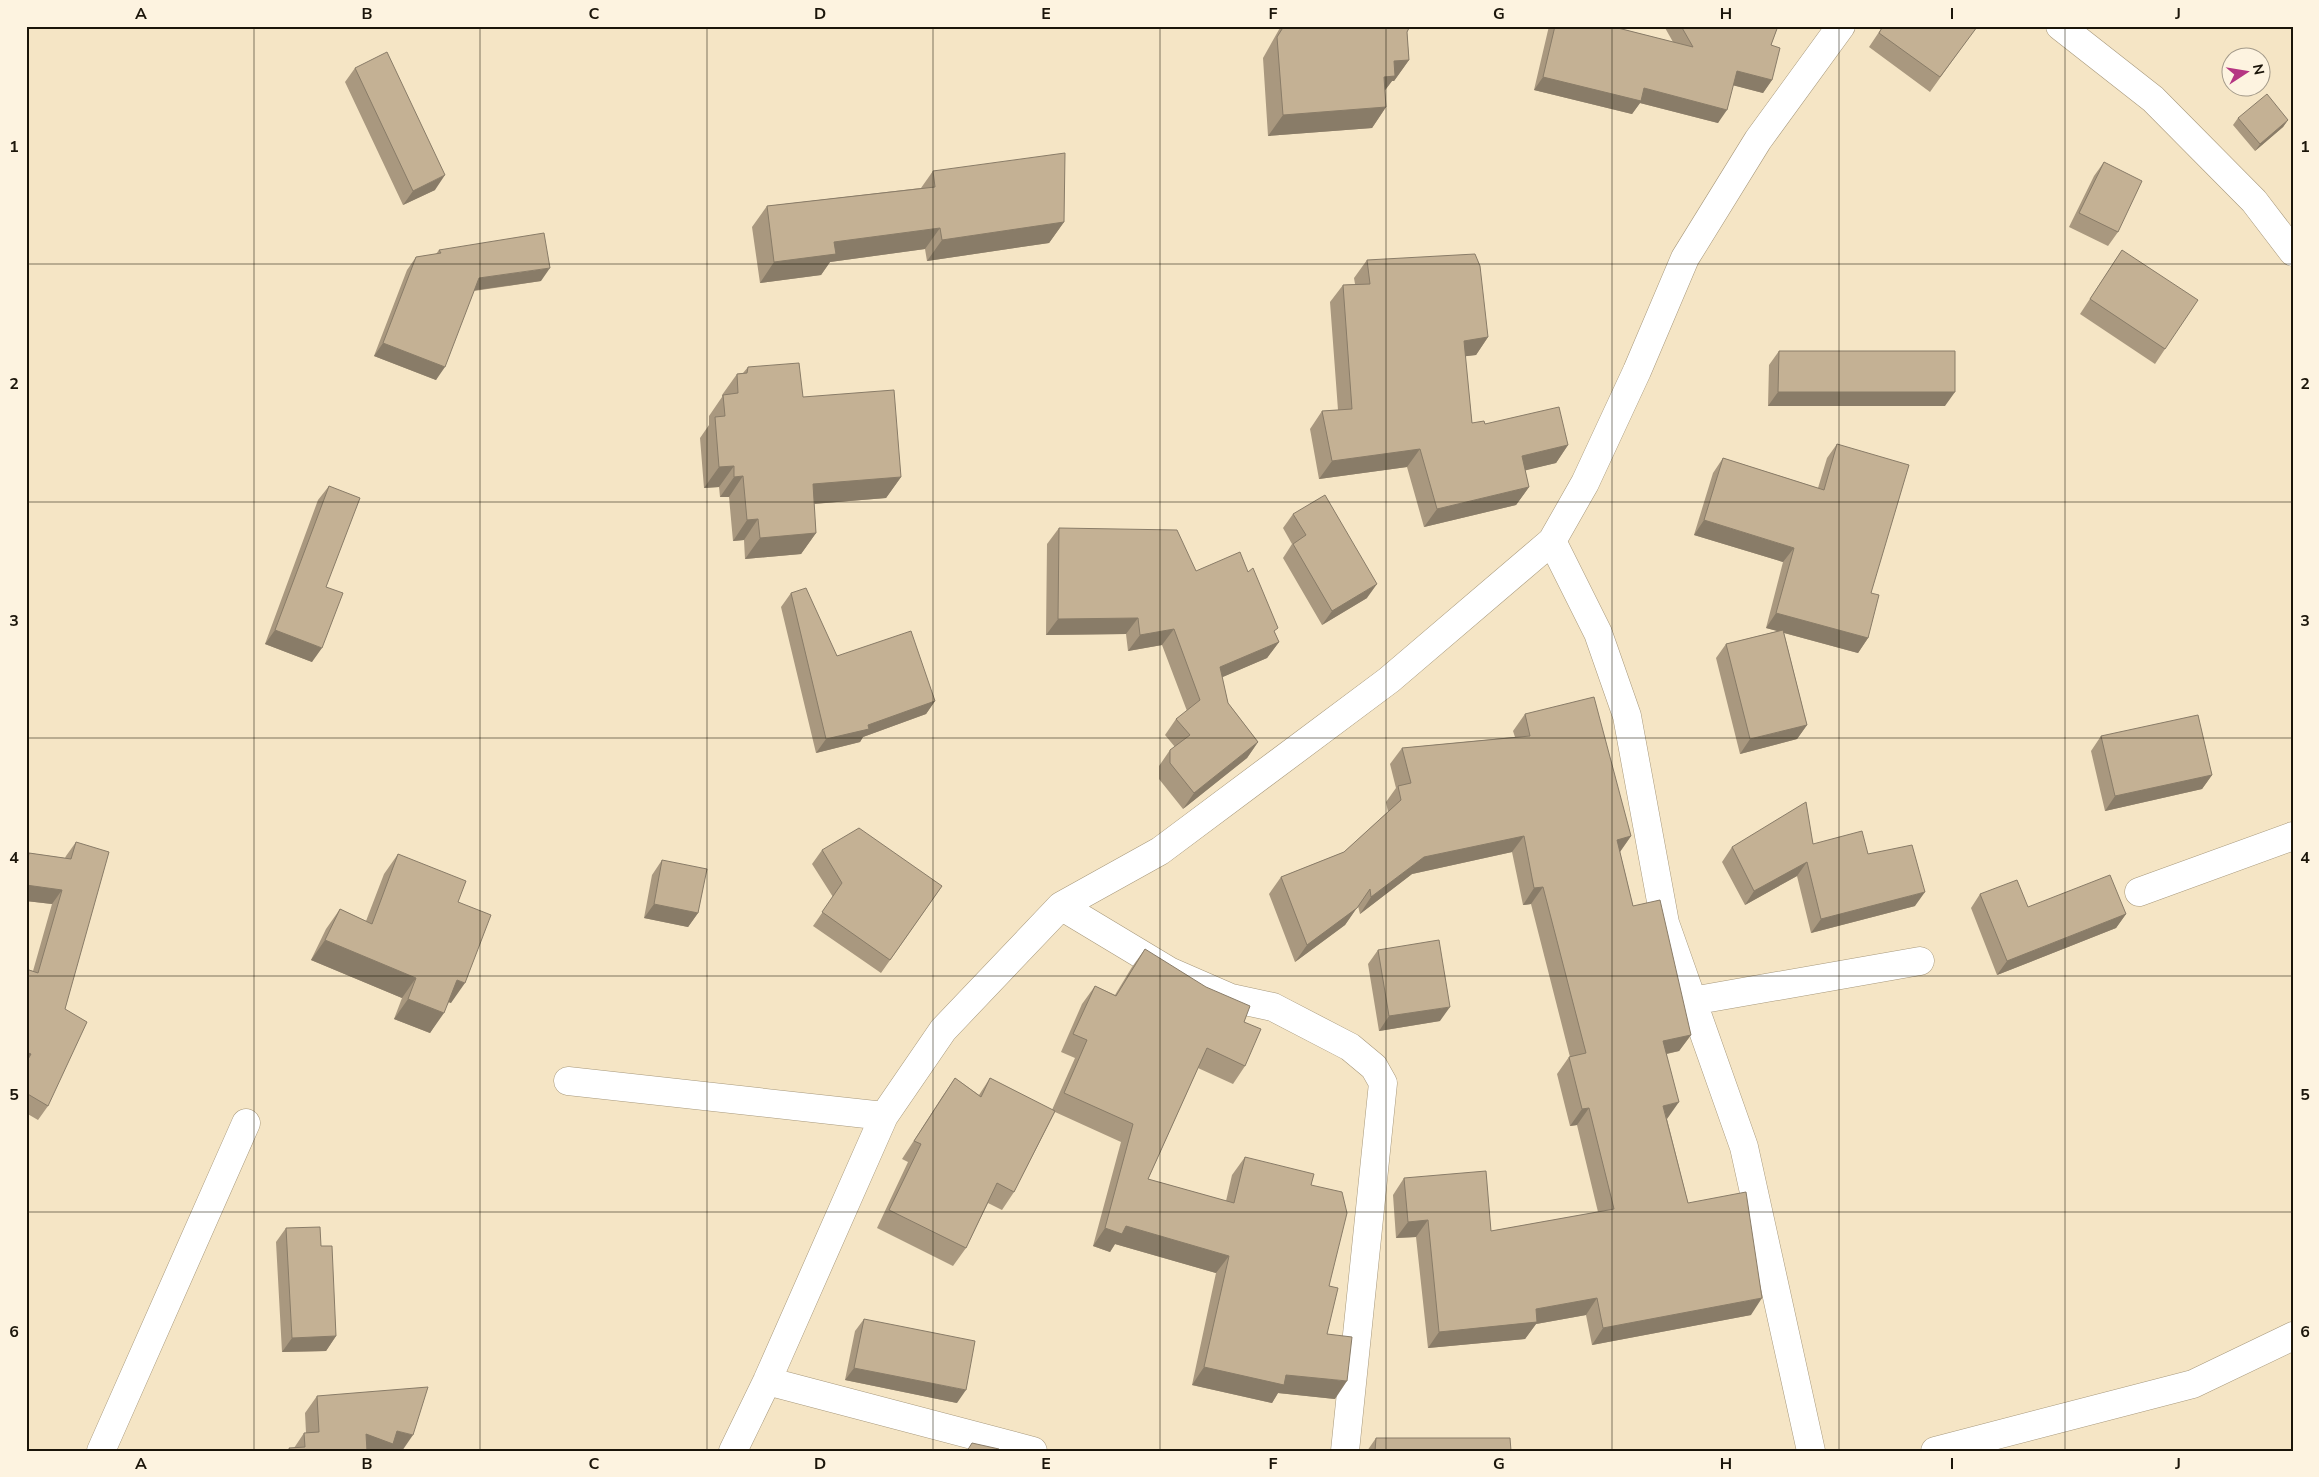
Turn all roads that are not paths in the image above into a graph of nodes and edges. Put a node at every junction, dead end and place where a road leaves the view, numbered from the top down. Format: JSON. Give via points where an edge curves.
{"nodes":[{"id":1,"x":1841,"y":26,"type":"edge"},
{"id":2,"x":2060,"y":26,"type":"edge"},
{"id":3,"x":2293,"y":252,"type":"edge"},
{"id":4,"x":1552,"y":541,"type":"junction"},
{"id":5,"x":2293,"y":836,"type":"edge"},
{"id":6,"x":2139,"y":892,"type":"dead end"},
{"id":7,"x":1061,"y":906,"type":"junction"},
{"id":8,"x":1920,"y":961,"type":"dead end"},
{"id":9,"x":1692,"y":1001,"type":"junction"},
{"id":10,"x":568,"y":1081,"type":"dead end"},
{"id":11,"x":884,"y":1116,"type":"junction"},
{"id":12,"x":246,"y":1123,"type":"dead end"},
{"id":13,"x":2293,"y":1336,"type":"edge"},
{"id":14,"x":767,"y":1381,"type":"junction"},
{"id":15,"x":101,"y":1451,"type":"edge"},
{"id":16,"x":733,"y":1451,"type":"edge"},
{"id":17,"x":1033,"y":1451,"type":"edge"},
{"id":18,"x":1345,"y":1451,"type":"edge"},
{"id":19,"x":1811,"y":1451,"type":"edge"},
{"id":20,"x":1935,"y":1451,"type":"edge"}],
"edges":[{"from":1,"to":4,"type":"street","via":[[1758,140],[1685,258],[1585,484]]},
{"from":2,"to":3,"type":"street","via":[[2153,99],[2254,200]]},
{"from":4,"to":7,"type":"street","via":[[1389,680],[1160,851]]},
{"from":4,"to":9,"type":"street","via":[[1598,633],[1627,716],[1665,923]]},
{"from":5,"to":6,"type":"street"},
{"from":7,"to":11,"type":"street","via":[[943,1030]]},
{"from":7,"to":18,"type":"street","via":[[1169,971],[1231,998],[1273,1006],[1350,1047],[1374,1068],[1383,1083]]},
{"from":8,"to":9,"type":"street"},
{"from":9,"to":19,"type":"street","via":[[1744,1147]]},
{"from":10,"to":11,"type":"street"},
{"from":11,"to":14,"type":"street"},
{"from":12,"to":15,"type":"street"},
{"from":13,"to":20,"type":"street","via":[[2193,1384]]},
{"from":14,"to":16,"type":"street"},
{"from":14,"to":17,"type":"street"}]}
